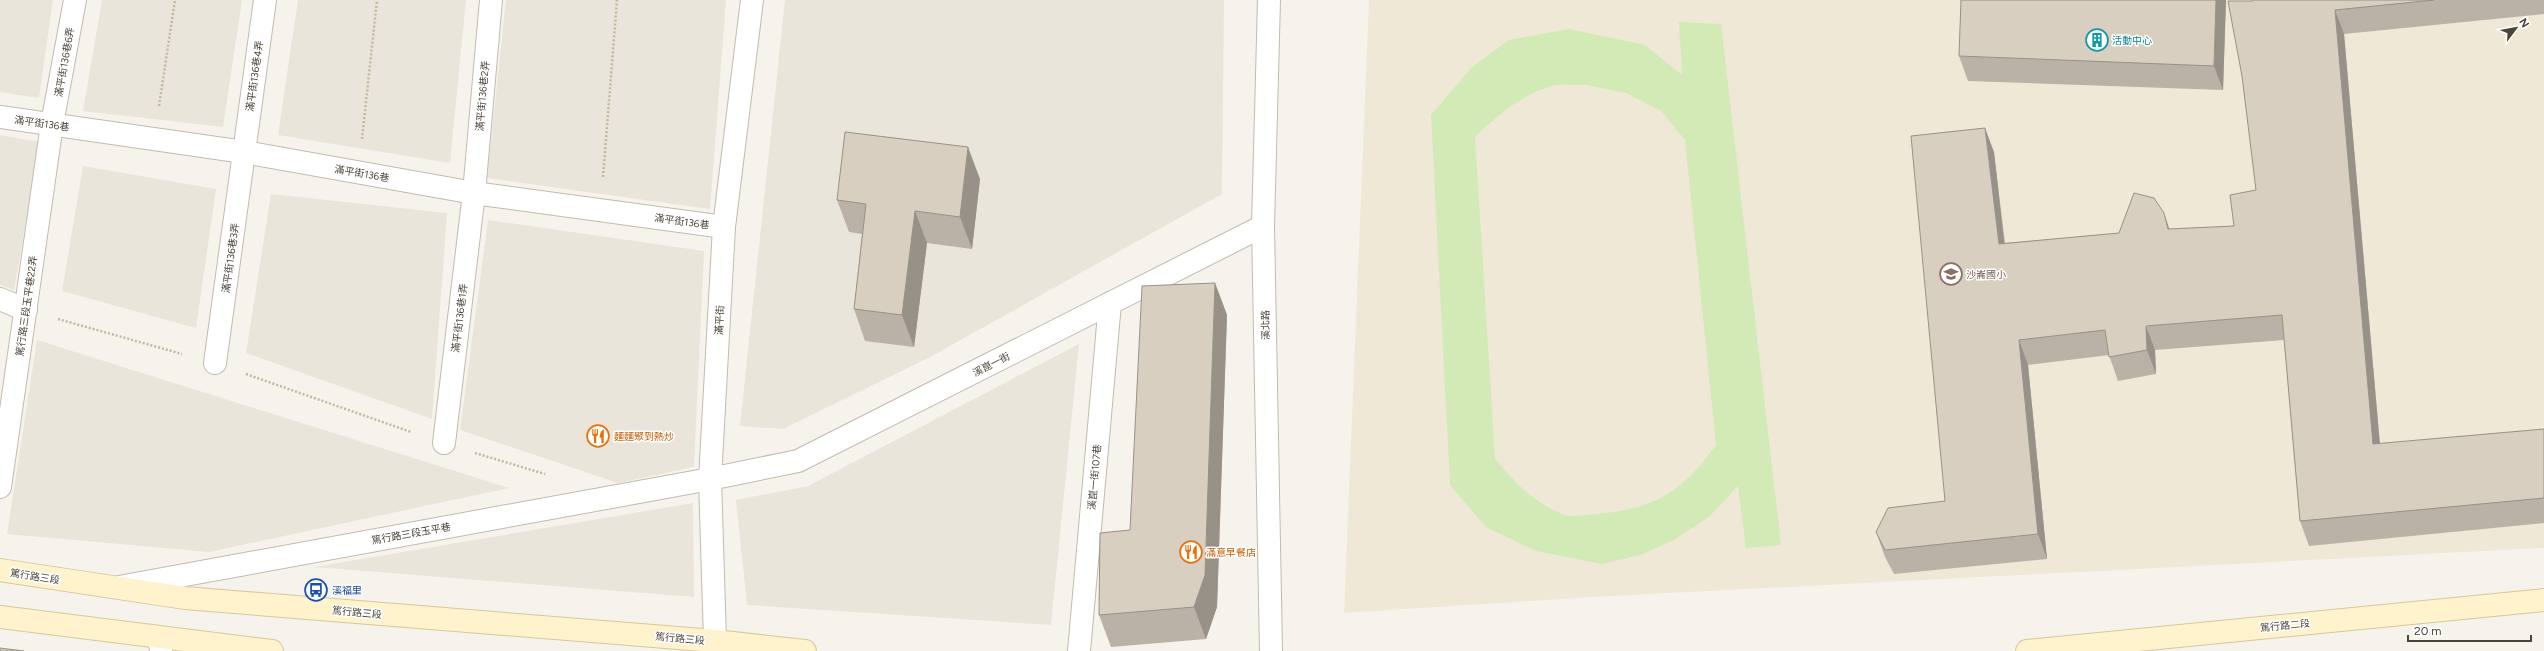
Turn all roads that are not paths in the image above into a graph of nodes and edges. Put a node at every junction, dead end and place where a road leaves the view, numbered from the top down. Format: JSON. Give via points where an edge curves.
{"nodes":[{"id":1,"x":75,"y":0,"type":"edge"},
{"id":2,"x":265,"y":0,"type":"edge"},
{"id":3,"x":491,"y":0,"type":"edge"},
{"id":4,"x":752,"y":0,"type":"edge"},
{"id":5,"x":1269,"y":0,"type":"edge"},
{"id":6,"x":0,"y":117,"type":"edge"},
{"id":7,"x":52,"y":124,"type":"junction"},
{"id":8,"x":244,"y":152,"type":"junction"},
{"id":9,"x":474,"y":193,"type":"junction"},
{"id":10,"x":1263,"y":226,"type":"junction"},
{"id":11,"x":724,"y":227,"type":"junction"},
{"id":12,"x":0,"y":299,"type":"edge"},
{"id":13,"x":1110,"y":303,"type":"junction"},
{"id":14,"x":26,"y":310,"type":"junction"},
{"id":15,"x":215,"y":363,"type":"road end"},
{"id":16,"x":444,"y":443,"type":"road end"},
{"id":17,"x":710,"y":479,"type":"junction"},
{"id":18,"x":0,"y":487,"type":"edge"},
{"id":19,"x":0,"y":570,"type":"edge"},
{"id":20,"x":111,"y":588,"type":"junction"},
{"id":21,"x":2544,"y":600,"type":"edge"},
{"id":22,"x":0,"y":617,"type":"edge"},
{"id":23,"x":160,"y":645,"type":"edge"},
{"id":24,"x":714,"y":646,"type":"edge"},
{"id":25,"x":272,"y":651,"type":"edge"},
{"id":26,"x":805,"y":651,"type":"edge"},
{"id":27,"x":1079,"y":651,"type":"edge"},
{"id":28,"x":1271,"y":651,"type":"edge"},
{"id":29,"x":2027,"y":651,"type":"edge"}],
"edges":[{"from":1,"to":7,"type":"street","name":"滿平街136巷6弄"},
{"from":2,"to":8,"type":"street","name":"滿平街136巷4弄"},
{"from":3,"to":9,"type":"street","name":"滿平街136巷2弄"},
{"from":4,"to":11,"type":"street","name":"滿平街"},
{"from":5,"to":10,"type":"street","name":"溪北路"},
{"from":6,"to":7,"type":"street","name":"滿平街136巷"},
{"from":7,"to":8,"type":"street","name":"滿平街136巷"},
{"from":7,"to":14,"type":"street","name":"篤行路三段玉平巷22弄"},
{"from":8,"to":9,"type":"street","name":"滿平街136巷"},
{"from":8,"to":15,"type":"street","name":"滿平街136巷3弄"},
{"from":9,"to":11,"type":"street","name":"滿平街136巷"},
{"from":9,"to":16,"type":"street","name":"滿平街136巷1弄"},
{"from":10,"to":13,"type":"street","name":"溪崑一街"},
{"from":10,"to":28,"type":"street","name":"溪北路"},
{"from":11,"to":17,"type":"street","name":"滿平街"},
{"from":12,"to":14,"type":"street"},
{"from":13,"to":17,"type":"street","name":"溪崑一街","via":[[798,461]]},
{"from":13,"to":27,"type":"street","name":"溪崑一街107巷"},
{"from":14,"to":18,"type":"street","name":"篤行路三段玉平巷22弄"},
{"from":17,"to":20,"type":"street","name":"篤行路三段玉平巷"},
{"from":17,"to":24,"type":"street","name":"滿平街"},
{"from":19,"to":20,"type":"street","name":"篤行路三段"},
{"from":20,"to":24,"type":"street","name":"篤行路三段","via":[[185,598]]},
{"from":21,"to":29,"type":"street","name":"篤行路二段"},
{"from":22,"to":23,"type":"street"},
{"from":23,"to":25,"type":"street"},
{"from":24,"to":26,"type":"street"}]}
